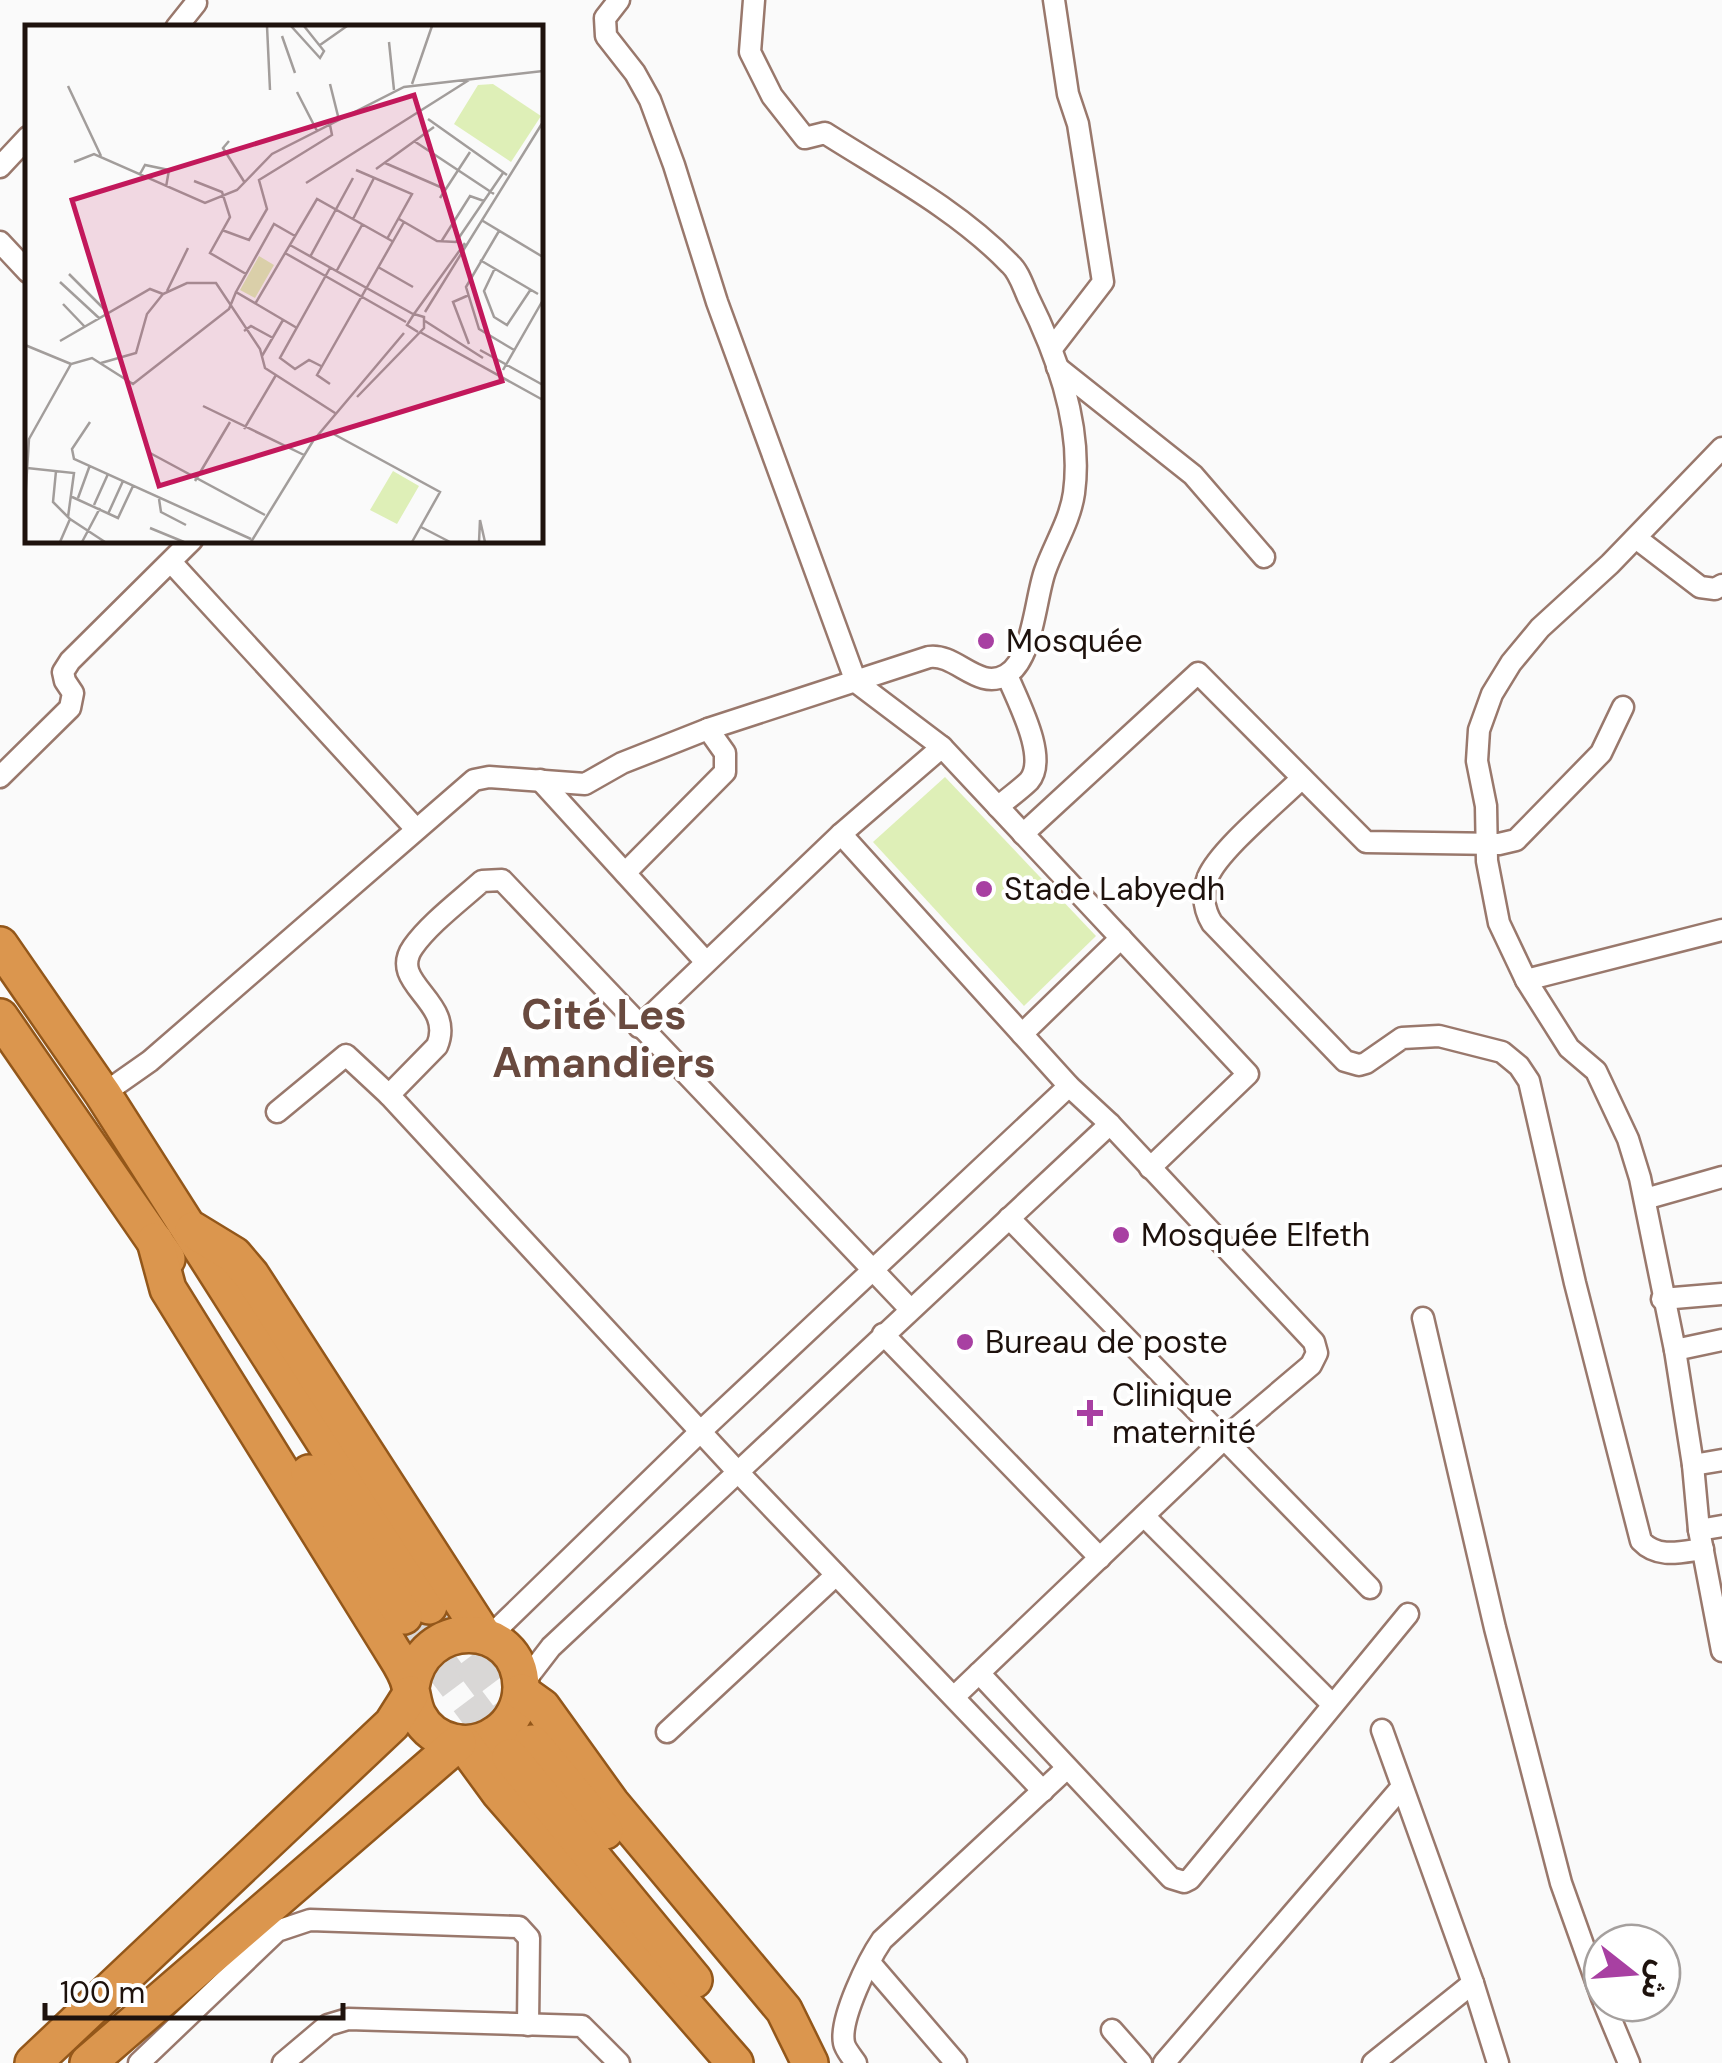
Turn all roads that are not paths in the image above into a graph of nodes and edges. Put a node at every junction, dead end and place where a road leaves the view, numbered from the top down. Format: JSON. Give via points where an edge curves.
{"nodes":[{"id":1,"x":619,"y":0,"type":"edge"},
{"id":2,"x":754,"y":0,"type":"edge"},
{"id":3,"x":1054,"y":0,"type":"edge"},
{"id":4,"x":196,"y":4,"type":"dead end"},
{"id":5,"x":178,"y":25,"type":"edge"},
{"id":6,"x":25,"y":140,"type":"edge"},
{"id":7,"x":0,"y":166,"type":"edge"},
{"id":8,"x":0,"y":242,"type":"edge"},
{"id":9,"x":25,"y":269,"type":"edge"},
{"id":10,"x":1055,"y":357,"type":"junction"},
{"id":11,"x":1722,"y":448,"type":"edge"},
{"id":12,"x":1636,"y":538,"type":"junction"},
{"id":13,"x":190,"y":542,"type":"edge"},
{"id":14,"x":1264,"y":557,"type":"dead end"},
{"id":15,"x":171,"y":562,"type":"junction"},
{"id":16,"x":1722,"y":585,"type":"edge"},
{"id":17,"x":1008,"y":675,"type":"junction"},
{"id":18,"x":856,"y":682,"type":"junction"},
{"id":19,"x":1623,"y":707,"type":"dead end"},
{"id":20,"x":708,"y":728,"type":"junction"},
{"id":21,"x":942,"y":747,"type":"junction"},
{"id":22,"x":0,"y":777,"type":"edge"},
{"id":23,"x":1302,"y":778,"type":"junction"},
{"id":24,"x":540,"y":780,"type":"junction"},
{"id":25,"x":998,"y":807,"type":"junction"},
{"id":26,"x":416,"y":829,"type":"junction"},
{"id":27,"x":841,"y":834,"type":"junction"},
{"id":28,"x":1023,"y":834,"type":"junction"},
{"id":29,"x":1488,"y":843,"type":"junction"},
{"id":30,"x":625,"y":874,"type":"junction"},
{"id":31,"x":1722,"y":930,"type":"edge"},
{"id":32,"x":1121,"y":938,"type":"junction"},
{"id":33,"x":0,"y":944,"type":"edge"},
{"id":34,"x":706,"y":962,"type":"junction"},
{"id":35,"x":1526,"y":980,"type":"junction"},
{"id":36,"x":639,"y":1027,"type":"junction"},
{"id":37,"x":3,"y":1028,"type":"edge"},
{"id":38,"x":1022,"y":1034,"type":"junction"},
{"id":39,"x":1069,"y":1086,"type":"junction"},
{"id":40,"x":103,"y":1094,"type":"junction"},
{"id":41,"x":390,"y":1096,"type":"junction"},
{"id":42,"x":276,"y":1112,"type":"dead end"},
{"id":43,"x":1110,"y":1124,"type":"junction"},
{"id":44,"x":1150,"y":1168,"type":"junction"},
{"id":45,"x":1722,"y":1177,"type":"edge"},
{"id":46,"x":1644,"y":1199,"type":"junction"},
{"id":47,"x":1009,"y":1218,"type":"junction"},
{"id":48,"x":169,"y":1232,"type":"junction"},
{"id":49,"x":872,"y":1271,"type":"junction"},
{"id":50,"x":1722,"y":1294,"type":"edge"},
{"id":51,"x":1662,"y":1299,"type":"junction"},
{"id":52,"x":910,"y":1309,"type":"junction"},
{"id":53,"x":1423,"y":1318,"type":"dead end"},
{"id":54,"x":883,"y":1334,"type":"junction"},
{"id":55,"x":1722,"y":1340,"type":"edge"},
{"id":56,"x":1675,"y":1350,"type":"junction"},
{"id":57,"x":701,"y":1431,"type":"junction"},
{"id":58,"x":1226,"y":1437,"type":"junction"},
{"id":59,"x":1722,"y":1460,"type":"edge"},
{"id":60,"x":1692,"y":1465,"type":"junction"},
{"id":61,"x":736,"y":1470,"type":"junction"},
{"id":62,"x":1144,"y":1516,"type":"junction"},
{"id":63,"x":1722,"y":1526,"type":"edge"},
{"id":64,"x":1701,"y":1540,"type":"junction"},
{"id":65,"x":1100,"y":1558,"type":"junction"},
{"id":66,"x":836,"y":1576,"type":"junction"},
{"id":67,"x":1370,"y":1588,"type":"dead end"},
{"id":68,"x":1718,"y":1608,"type":"edge"},
{"id":69,"x":1408,"y":1614,"type":"dead end"},
{"id":70,"x":408,"y":1622,"type":"junction"},
{"id":71,"x":486,"y":1637,"type":"junction"},
{"id":72,"x":1722,"y":1651,"type":"edge"},
{"id":73,"x":979,"y":1673,"type":"junction"},
{"id":74,"x":521,"y":1689,"type":"junction"},
{"id":75,"x":411,"y":1690,"type":"junction"},
{"id":76,"x":955,"y":1696,"type":"junction"},
{"id":77,"x":1332,"y":1704,"type":"junction"},
{"id":78,"x":392,"y":1724,"type":"junction"},
{"id":79,"x":1382,"y":1730,"type":"dead end"},
{"id":80,"x":667,"y":1732,"type":"dead end"},
{"id":81,"x":461,"y":1744,"type":"junction"},
{"id":82,"x":1067,"y":1768,"type":"junction"},
{"id":83,"x":408,"y":1785,"type":"junction"},
{"id":84,"x":1401,"y":1788,"type":"junction"},
{"id":85,"x":499,"y":1792,"type":"junction"},
{"id":86,"x":1043,"y":1792,"type":"junction"},
{"id":87,"x":1582,"y":1940,"type":"edge"},
{"id":88,"x":870,"y":1963,"type":"junction"},
{"id":89,"x":1473,"y":1983,"type":"junction"},
{"id":90,"x":1613,"y":2023,"type":"edge"},
{"id":91,"x":528,"y":2025,"type":"junction"},
{"id":92,"x":1112,"y":2030,"type":"dead end"},
{"id":93,"x":33,"y":2063,"type":"edge"},
{"id":94,"x":88,"y":2063,"type":"edge"},
{"id":95,"x":139,"y":2063,"type":"edge"},
{"id":96,"x":283,"y":2063,"type":"edge"},
{"id":97,"x":619,"y":2063,"type":"edge"},
{"id":98,"x":736,"y":2063,"type":"edge"},
{"id":99,"x":762,"y":2063,"type":"edge"},
{"id":100,"x":797,"y":2063,"type":"edge"},
{"id":101,"x":810,"y":2063,"type":"edge"},
{"id":102,"x":856,"y":2063,"type":"edge"},
{"id":103,"x":956,"y":2063,"type":"edge"},
{"id":104,"x":1141,"y":2063,"type":"edge"},
{"id":105,"x":1164,"y":2063,"type":"edge"},
{"id":106,"x":1373,"y":2063,"type":"edge"},
{"id":107,"x":1498,"y":2063,"type":"edge"},
{"id":108,"x":1630,"y":2063,"type":"edge"}],
"edges":[{"from":1,"to":18,"type":"street","via":[[605,18],[606,36],[656,116]]},
{"from":2,"to":10,"type":"street","via":[[750,52],[772,96],[805,138],[825,133],[965,223],[1014,267]]},
{"from":3,"to":10,"type":"street","via":[[1103,282]]},
{"from":4,"to":5,"type":"street"},
{"from":6,"to":7,"type":"street"},
{"from":8,"to":9,"type":"street"},
{"from":10,"to":14,"type":"street","via":[[1193,475]]},
{"from":10,"to":17,"type":"street","via":[[1073,430],[1074,495],[1038,591],[1025,652]]},
{"from":11,"to":12,"type":"street"},
{"from":12,"to":16,"type":"street","via":[[1700,587]]},
{"from":12,"to":29,"type":"street","via":[[1540,628],[1492,694],[1477,761]]},
{"from":13,"to":15,"type":"street"},
{"from":15,"to":22,"type":"street","via":[[70,661],[63,672],[73,694],[70,708]]},
{"from":15,"to":26,"type":"street"},
{"from":17,"to":18,"type":"street","via":[[980,676],[938,656]]},
{"from":17,"to":25,"type":"street","via":[[1036,764],[1031,778]]},
{"from":18,"to":20,"type":"street"},
{"from":18,"to":21,"type":"street"},
{"from":19,"to":29,"type":"street","via":[[1602,753],[1532,827],[1507,844]]},
{"from":20,"to":24,"type":"street","via":[[585,784]]},
{"from":20,"to":30,"type":"street","via":[[725,753],[725,772]]},
{"from":21,"to":25,"type":"street"},
{"from":21,"to":27,"type":"street"},
{"from":23,"to":28,"type":"street","via":[[1198,673]]},
{"from":23,"to":29,"type":"street","via":[[1366,842]]},
{"from":23,"to":64,"type":"street","via":[[1214,865],[1205,912],[1345,1062],[1359,1066],[1402,1038],[1440,1036],[1488,1046],[1519,1066],[1535,1100],[1642,1541],[1667,1554]]},
{"from":24,"to":26,"type":"street","via":[[474,780]]},
{"from":24,"to":30,"type":"street"},
{"from":25,"to":28,"type":"street"},
{"from":26,"to":40,"type":"street","via":[[150,1061]]},
{"from":27,"to":34,"type":"street"},
{"from":27,"to":38,"type":"street"},
{"from":28,"to":32,"type":"street"},
{"from":29,"to":35,"type":"street","via":[[1500,924]]},
{"from":30,"to":34,"type":"street"},
{"from":31,"to":35,"type":"street"},
{"from":32,"to":38,"type":"street"},
{"from":32,"to":44,"type":"street","via":[[1248,1074]]},
{"from":33,"to":40,"type":"highway"},
{"from":34,"to":36,"type":"street"},
{"from":35,"to":46,"type":"street","via":[[1569,1048],[1596,1071],[1628,1139]]},
{"from":36,"to":41,"type":"street","via":[[507,884],[489,878],[413,946],[407,964],[412,982],[436,1010],[441,1037]]},
{"from":36,"to":49,"type":"street"},
{"from":37,"to":48,"type":"highway"},
{"from":38,"to":39,"type":"street"},
{"from":39,"to":43,"type":"street"},
{"from":39,"to":49,"type":"street"},
{"from":40,"to":48,"type":"highway"},
{"from":41,"to":42,"type":"street","via":[[346,1054]]},
{"from":41,"to":57,"type":"street"},
{"from":43,"to":44,"type":"street"},
{"from":43,"to":47,"type":"street"},
{"from":44,"to":58,"type":"street","via":[[1314,1342],[1311,1366]]},
{"from":45,"to":46,"type":"street"},
{"from":46,"to":51,"type":"street"},
{"from":47,"to":52,"type":"street"},
{"from":47,"to":58,"type":"street"},
{"from":48,"to":70,"type":"highway"},
{"from":48,"to":70,"type":"highway","via":[[168,1290],[182,1315]]},
{"from":48,"to":71,"type":"highway","via":[[234,1255],[250,1274]]},
{"from":49,"to":52,"type":"street"},
{"from":49,"to":57,"type":"street"},
{"from":50,"to":51,"type":"street"},
{"from":51,"to":56,"type":"street"},
{"from":52,"to":54,"type":"street"},
{"from":53,"to":87,"type":"street","via":[[1495,1628],[1556,1866]]},
{"from":54,"to":61,"type":"street"},
{"from":54,"to":65,"type":"street"},
{"from":55,"to":56,"type":"street"},
{"from":56,"to":60,"type":"street"},
{"from":57,"to":61,"type":"street"},
{"from":57,"to":71,"type":"street"},
{"from":58,"to":62,"type":"street"},
{"from":58,"to":67,"type":"street"},
{"from":59,"to":60,"type":"street"},
{"from":60,"to":64,"type":"street"},
{"from":61,"to":66,"type":"street"},
{"from":61,"to":74,"type":"street","via":[[550,1647]]},
{"from":62,"to":65,"type":"street"},
{"from":62,"to":77,"type":"street"},
{"from":63,"to":64,"type":"street"},
{"from":64,"to":68,"type":"street"},
{"from":65,"to":73,"type":"street"},
{"from":66,"to":76,"type":"street"},
{"from":66,"to":80,"type":"street"},
{"from":68,"to":72,"type":"street"},
{"from":69,"to":77,"type":"street"},
{"from":70,"to":75,"type":"highway"},
{"from":70,"to":78,"type":"highway"},
{"from":71,"to":74,"type":"highway","via":[[509,1654]]},
{"from":71,"to":75,"type":"highway","via":[[458,1634],[435,1643],[418,1662]]},
{"from":73,"to":76,"type":"street"},
{"from":73,"to":82,"type":"street"},
{"from":74,"to":81,"type":"highway","via":[[503,1729]]},
{"from":74,"to":101,"type":"highway","via":[[542,1706],[611,1804],[784,2010]]},
{"from":75,"to":78,"type":"highway"},
{"from":75,"to":81,"type":"highway","via":[[423,1723]]},
{"from":76,"to":86,"type":"street"},
{"from":77,"to":82,"type":"street","via":[[1184,1882],[1172,1878]]},
{"from":78,"to":93,"type":"highway"},
{"from":79,"to":84,"type":"street"},
{"from":81,"to":83,"type":"highway"},
{"from":81,"to":85,"type":"highway"},
{"from":82,"to":86,"type":"street"},
{"from":83,"to":85,"type":"highway","via":[[454,1778]]},
{"from":83,"to":94,"type":"highway"},
{"from":84,"to":89,"type":"street"},
{"from":84,"to":105,"type":"street"},
{"from":85,"to":98,"type":"highway"},
{"from":86,"to":88,"type":"street","via":[[882,1940]]},
{"from":88,"to":102,"type":"street","via":[[845,2027],[844,2044]]},
{"from":88,"to":103,"type":"street"},
{"from":89,"to":106,"type":"street"},
{"from":89,"to":107,"type":"street"},
{"from":90,"to":108,"type":"street"},
{"from":91,"to":95,"type":"street","via":[[528,1938],[518,1927],[310,1920],[277,1931]]},
{"from":91,"to":96,"type":"street","via":[[348,2020],[328,2025]]},
{"from":91,"to":97,"type":"street","via":[[582,2026]]},
{"from":92,"to":104,"type":"street"},
{"from":99,"to":100,"type":"highway","via":[[521,1750]]}]}
